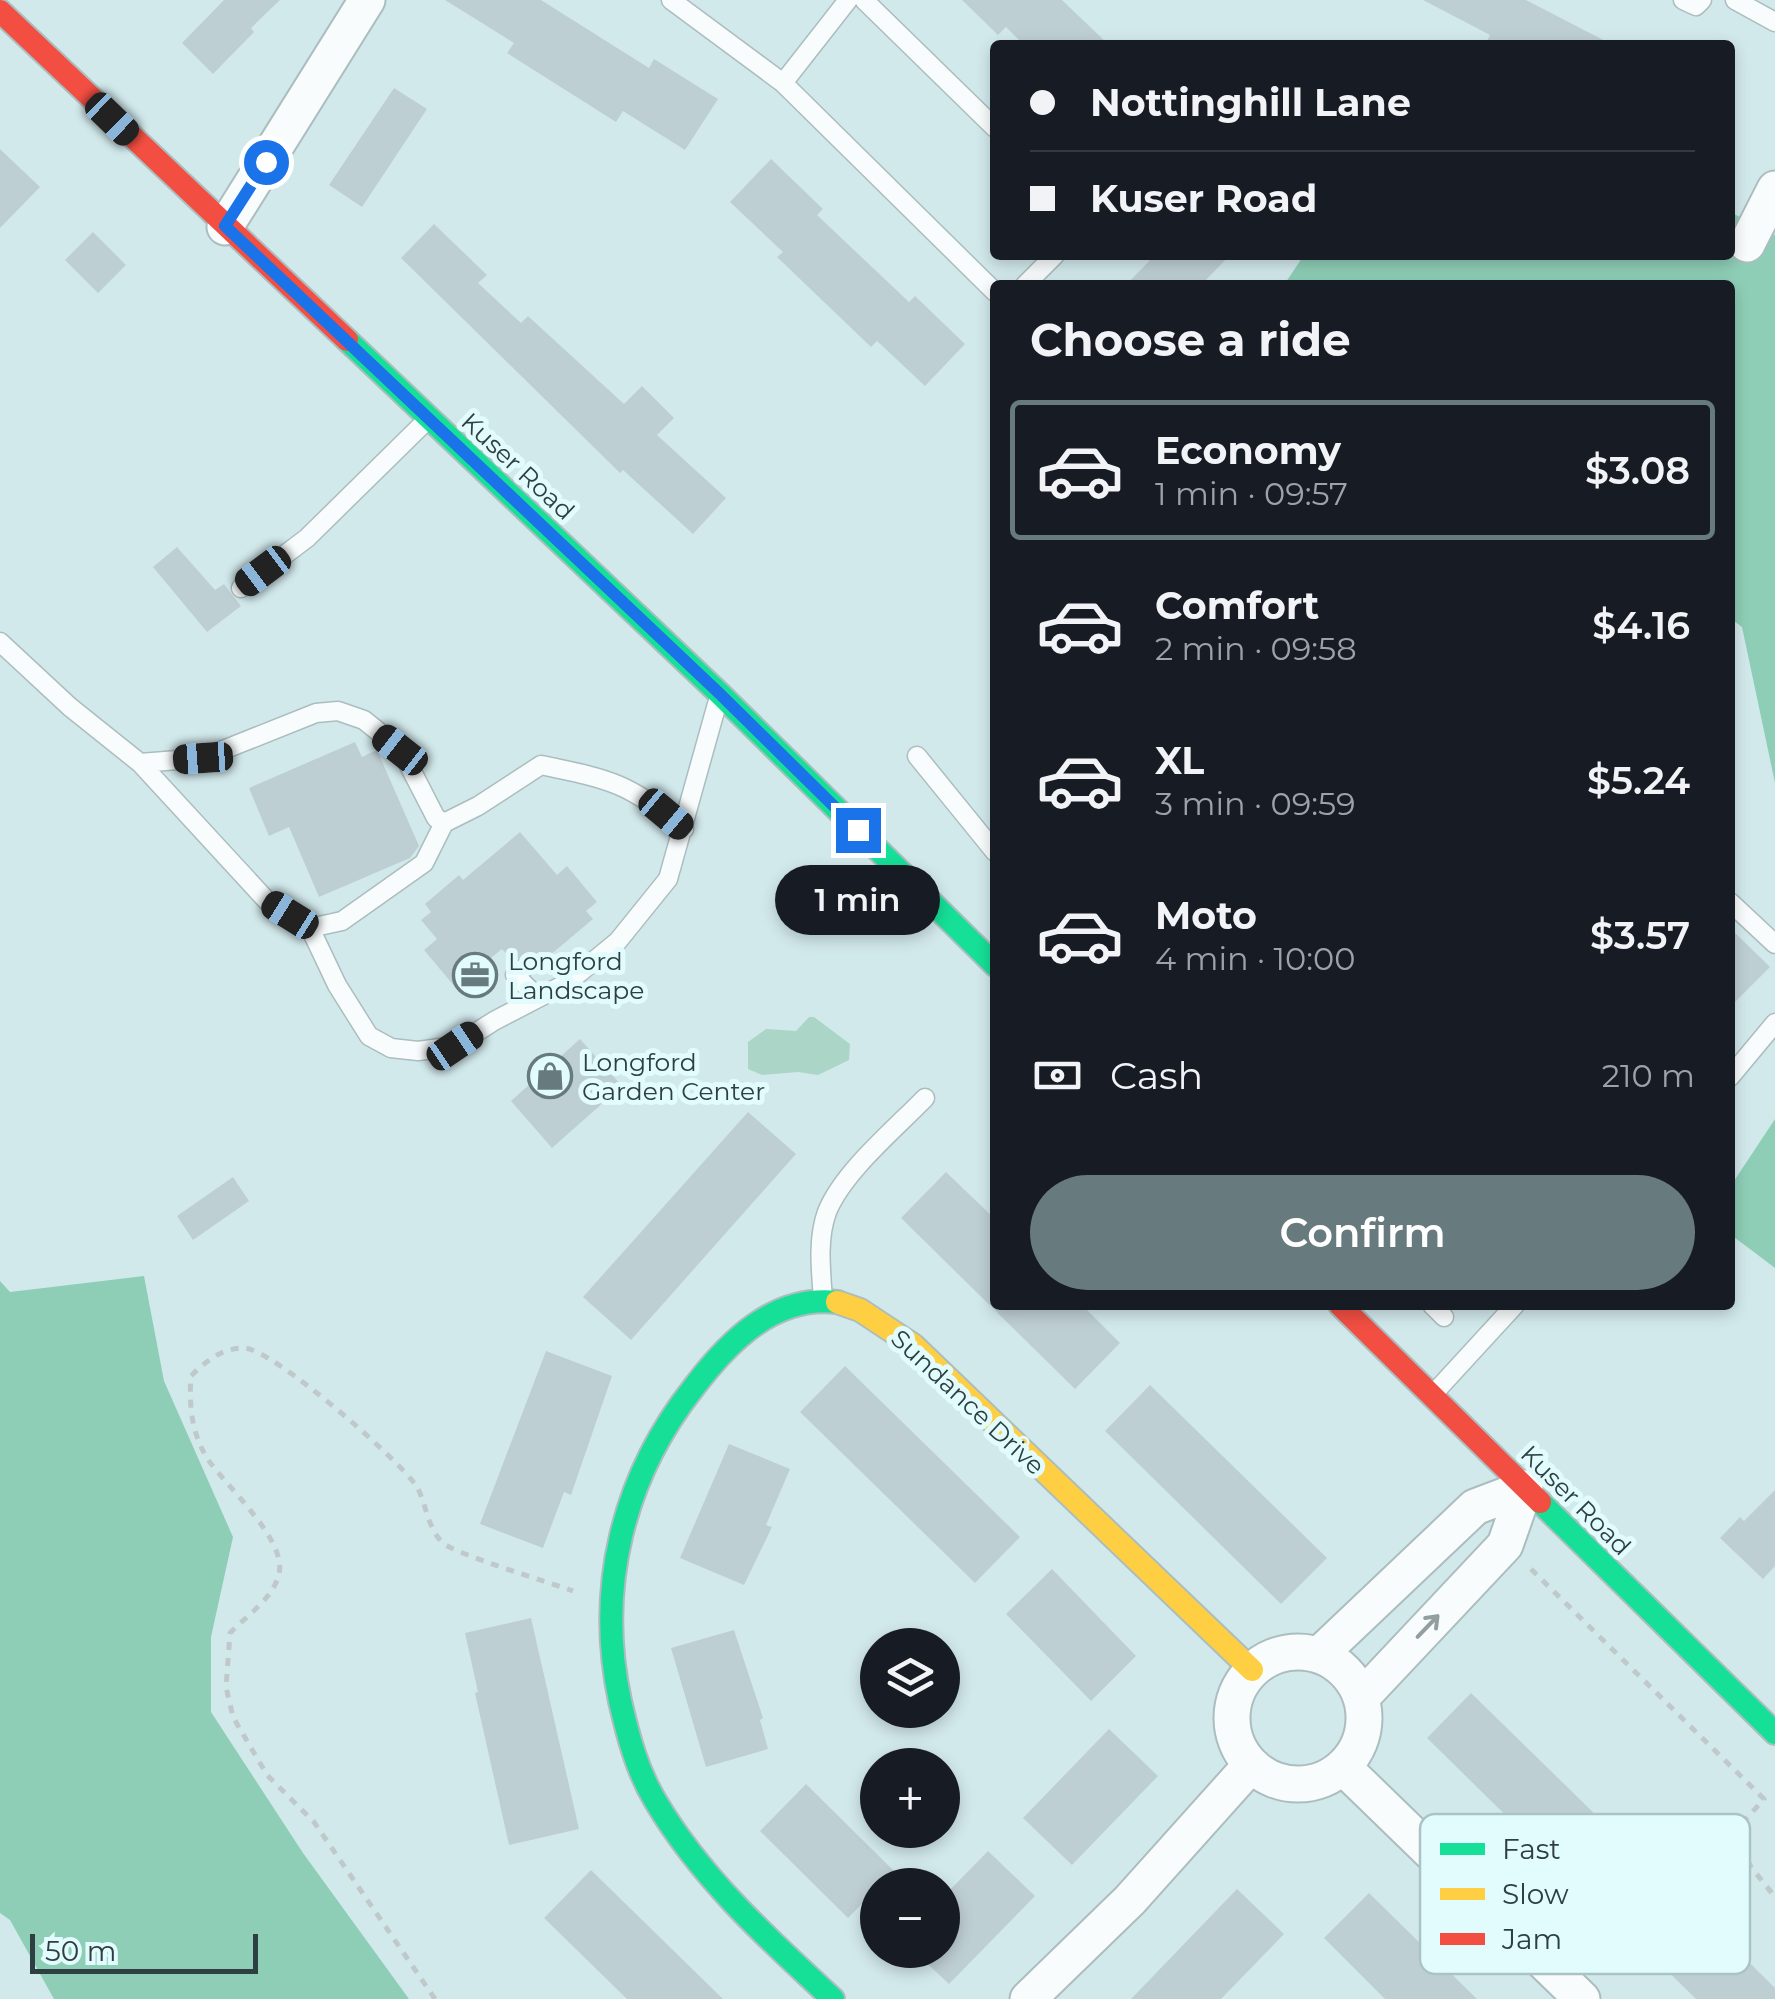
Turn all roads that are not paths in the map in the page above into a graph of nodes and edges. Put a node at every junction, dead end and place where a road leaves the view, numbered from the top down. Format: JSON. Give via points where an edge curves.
{"nodes":[{"id":1,"x":366,"y":0,"type":"edge"},
{"id":2,"x":671,"y":0,"type":"edge"},
{"id":3,"x":848,"y":0,"type":"edge"},
{"id":4,"x":864,"y":0,"type":"edge"},
{"id":5,"x":1682,"y":0,"type":"edge"},
{"id":6,"x":1702,"y":0,"type":"edge"},
{"id":7,"x":1734,"y":0,"type":"edge"},
{"id":8,"x":0,"y":11,"type":"edge"},
{"id":9,"x":1775,"y":22,"type":"edge"},
{"id":10,"x":784,"y":83,"type":"junction"},
{"id":11,"x":990,"y":123,"type":"edge"},
{"id":12,"x":1775,"y":189,"type":"edge"},
{"id":13,"x":225,"y":226,"type":"junction"},
{"id":14,"x":1747,"y":244,"type":"dead end"},
{"id":15,"x":1050,"y":260,"type":"edge"},
{"id":16,"x":1030,"y":280,"type":"edge"},
{"id":17,"x":990,"y":287,"type":"edge"},
{"id":18,"x":428,"y":419,"type":"junction"},
{"id":19,"x":241,"y":588,"type":"dead end"},
{"id":20,"x":0,"y":642,"type":"edge"},
{"id":21,"x":720,"y":694,"type":"junction"},
{"id":22,"x":916,"y":756,"type":"dead end"},
{"id":23,"x":140,"y":763,"type":"junction"},
{"id":24,"x":444,"y":823,"type":"junction"},
{"id":25,"x":684,"y":829,"type":"junction"},
{"id":26,"x":990,"y":846,"type":"edge"},
{"id":27,"x":1735,"y":907,"type":"edge"},
{"id":28,"x":310,"y":928,"type":"junction"},
{"id":29,"x":1775,"y":944,"type":"edge"},
{"id":30,"x":990,"y":961,"type":"edge"},
{"id":31,"x":524,"y":968,"type":"dead end"},
{"id":32,"x":538,"y":998,"type":"junction"},
{"id":33,"x":1775,"y":1023,"type":"edge"},
{"id":34,"x":1735,"y":1071,"type":"edge"},
{"id":35,"x":926,"y":1098,"type":"dead end"},
{"id":36,"x":823,"y":1302,"type":"junction"},
{"id":37,"x":1345,"y":1310,"type":"edge"},
{"id":38,"x":1510,"y":1310,"type":"edge"},
{"id":39,"x":1432,"y":1395,"type":"junction"},
{"id":40,"x":1525,"y":1488,"type":"junction"},
{"id":41,"x":1319,"y":1655,"type":"junction"},
{"id":42,"x":1252,"y":1670,"type":"junction"},
{"id":43,"x":1362,"y":1697,"type":"junction"},
{"id":44,"x":1775,"y":1733,"type":"edge"},
{"id":45,"x":1251,"y":1765,"type":"junction"},
{"id":46,"x":1343,"y":1767,"type":"junction"},
{"id":47,"x":1420,"y":1842,"type":"edge"},
{"id":48,"x":1556,"y":1974,"type":"edge"},
{"id":49,"x":833,"y":1999,"type":"edge"},
{"id":50,"x":1028,"y":1999,"type":"edge"},
{"id":51,"x":1582,"y":1999,"type":"edge"}],
"edges":[{"from":1,"to":13,"type":"street"},
{"from":2,"to":10,"type":"lane"},
{"from":3,"to":10,"type":"lane"},
{"from":4,"to":11,"type":"lane"},
{"from":5,"to":6,"type":"lane","via":[[1696,6]]},
{"from":7,"to":9,"type":"lane"},
{"from":8,"to":13,"type":"street","name":"Kuser Road"},
{"from":10,"to":17,"type":"lane"},
{"from":12,"to":14,"type":"street"},
{"from":13,"to":18,"type":"street","name":"Kuser Road"},
{"from":15,"to":16,"type":"lane"},
{"from":18,"to":19,"type":"lane","via":[[307,538]]},
{"from":18,"to":21,"type":"street","name":"Kuser Road"},
{"from":20,"to":23,"type":"lane"},
{"from":21,"to":25,"type":"lane"},
{"from":21,"to":30,"type":"street","name":"Kuser Road"},
{"from":22,"to":26,"type":"lane"},
{"from":23,"to":24,"type":"lane","via":[[203,758],[316,713],[338,711],[364,720],[400,750]]},
{"from":23,"to":28,"type":"lane","via":[[269,902]]},
{"from":24,"to":25,"type":"lane","via":[[541,765],[606,778],[649,800]]},
{"from":24,"to":28,"type":"lane","via":[[424,863],[342,921]]},
{"from":25,"to":32,"type":"lane","via":[[668,879],[618,941],[568,983]]},
{"from":27,"to":29,"type":"lane"},
{"from":28,"to":32,"type":"lane","via":[[369,1036],[391,1048],[455,1046]]},
{"from":31,"to":32,"type":"lane","via":[[515,975]]},
{"from":33,"to":34,"type":"lane"},
{"from":35,"to":36,"type":"lane","via":[[855,1170],[826,1214]]},
{"from":36,"to":42,"type":"street","name":"Sundance Drive","via":[[890,1326],[921,1351]]},
{"from":36,"to":49,"type":"street","via":[[784,1310],[743,1331],[683,1398],[634,1484],[608,1602],[618,1698],[654,1799],[722,1890]]},
{"from":37,"to":39,"type":"street","name":"Kuser Road"},
{"from":38,"to":39,"type":"lane"},
{"from":39,"to":40,"type":"street","name":"Kuser Road"},
{"from":40,"to":41,"type":"street","via":[[1474,1507]]},
{"from":43,"to":40,"type":"street","one_way":true,"via":[[1505,1545]]},
{"from":40,"to":44,"type":"street","name":"Kuser Road"},
{"from":41,"to":42,"type":"street","via":[[1284,1653]]},
{"from":41,"to":43,"type":"street","via":[[1345,1671]]},
{"from":42,"to":45,"type":"street","via":[[1232,1717],[1240,1751]]},
{"from":43,"to":46,"type":"street","via":[[1363,1735]]},
{"from":45,"to":46,"type":"street","via":[[1290,1784],[1318,1782]]},
{"from":45,"to":50,"type":"street","via":[[1130,1900]]},
{"from":46,"to":47,"type":"street"},
{"from":48,"to":51,"type":"street"}]}
